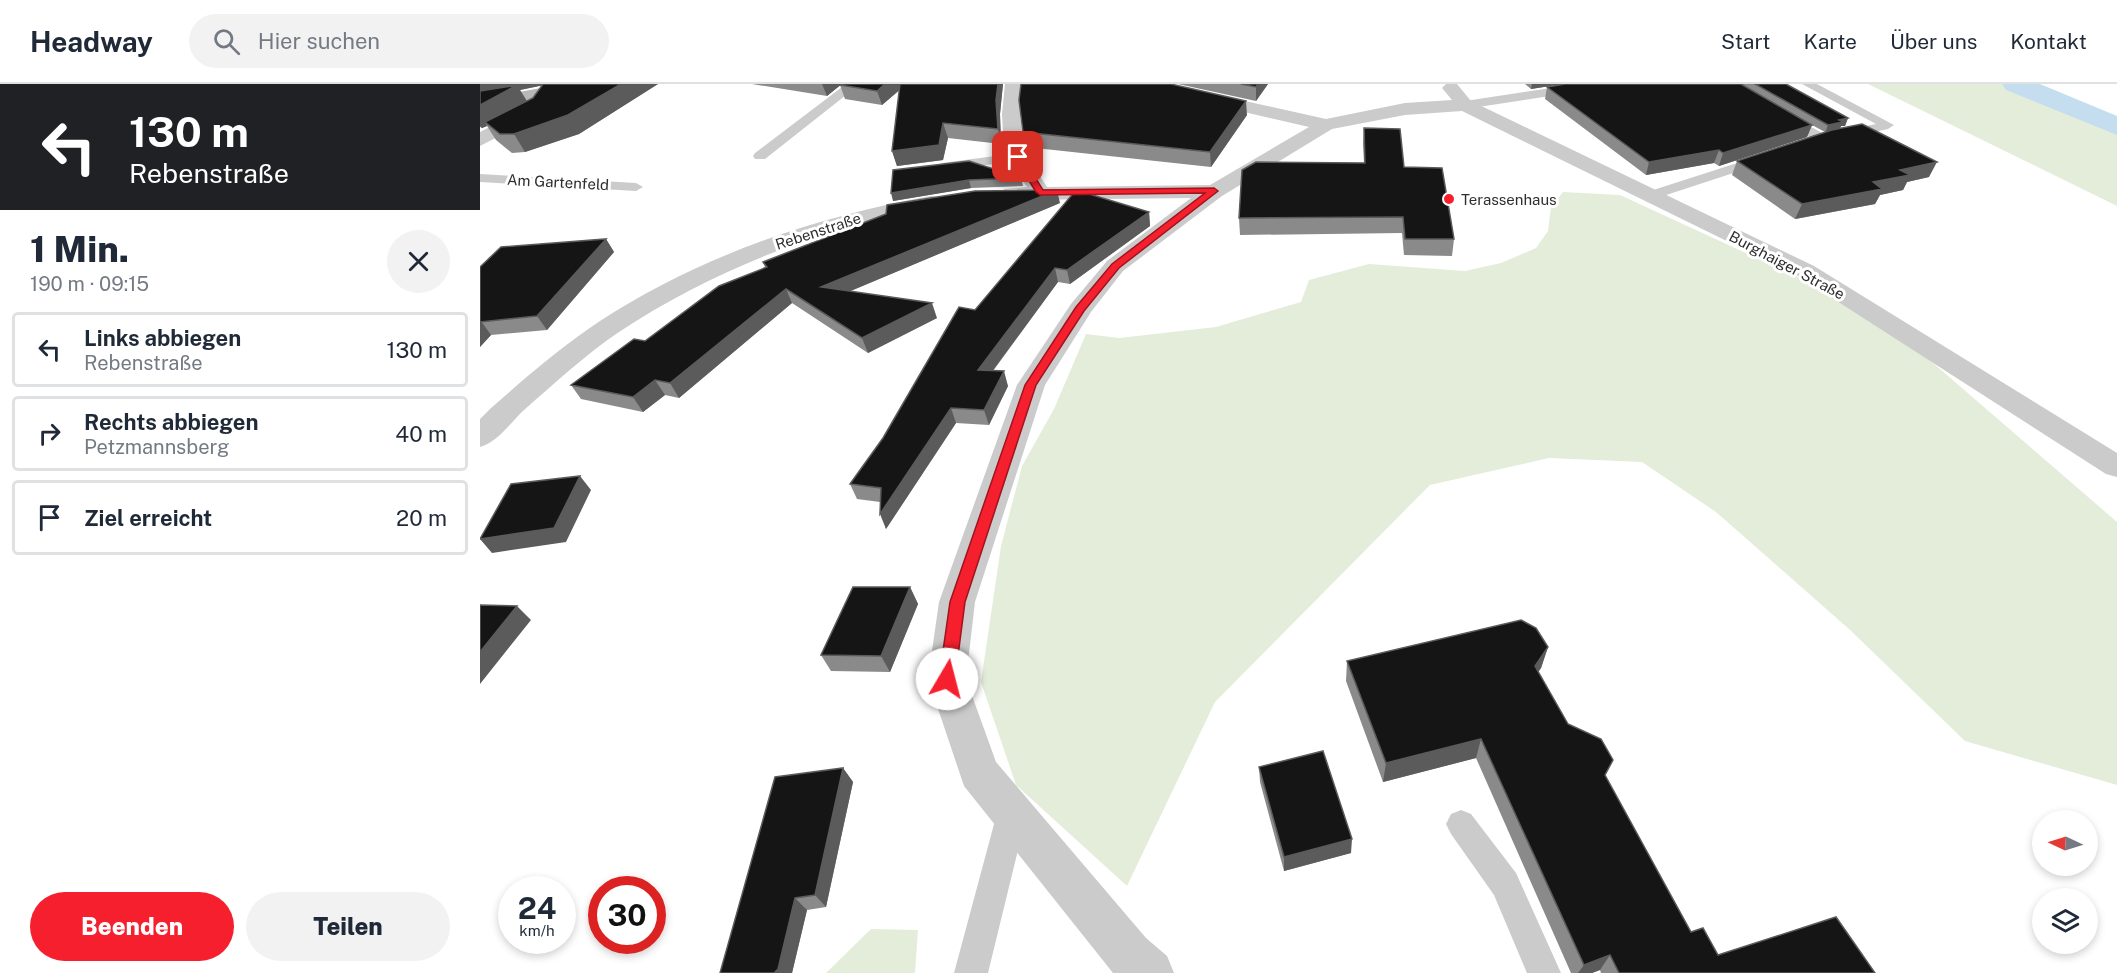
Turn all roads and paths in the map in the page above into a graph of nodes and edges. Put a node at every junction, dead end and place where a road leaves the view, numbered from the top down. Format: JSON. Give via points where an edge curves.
{"nodes":[{"id":1,"x":593,"y":84,"type":"edge"},
{"id":2,"x":854,"y":84,"type":"edge"},
{"id":3,"x":1014,"y":84,"type":"edge"},
{"id":4,"x":1145,"y":84,"type":"edge"},
{"id":5,"x":1602,"y":84,"type":"edge"},
{"id":6,"x":1808,"y":84,"type":"edge"},
{"id":7,"x":548,"y":93,"type":"junction"},
{"id":8,"x":1457,"y":95,"type":"edge"},
{"id":9,"x":480,"y":104,"type":"edge"},
{"id":10,"x":1775,"y":112,"type":"edge"},
{"id":11,"x":1326,"y":124,"type":"junction"},
{"id":12,"x":1823,"y":139,"type":"junction"},
{"id":13,"x":480,"y":140,"type":"edge"},
{"id":14,"x":1801,"y":146,"type":"edge"},
{"id":15,"x":1780,"y":153,"type":"edge"},
{"id":16,"x":760,"y":156,"type":"dead end"},
{"id":17,"x":1018,"y":157,"type":"junction"},
{"id":18,"x":930,"y":168,"type":"edge"},
{"id":19,"x":480,"y":178,"type":"edge"},
{"id":20,"x":636,"y":187,"type":"dead end"},
{"id":21,"x":1214,"y":191,"type":"junction"},
{"id":22,"x":1040,"y":192,"type":"junction"},
{"id":23,"x":994,"y":195,"type":"edge"},
{"id":24,"x":1649,"y":196,"type":"junction"},
{"id":25,"x":951,"y":199,"type":"edge"},
{"id":26,"x":480,"y":437,"type":"edge"},
{"id":27,"x":2117,"y":467,"type":"edge"},
{"id":28,"x":1012,"y":813,"type":"junction"},
{"id":29,"x":1461,"y":824,"type":"dead end"},
{"id":30,"x":971,"y":973,"type":"edge"},
{"id":31,"x":1150,"y":973,"type":"edge"},
{"id":32,"x":1544,"y":973,"type":"edge"}],
"edges":[{"from":1,"to":7,"type":"street"},
{"from":2,"to":16,"type":"lane"},
{"from":3,"to":17,"type":"street","via":[[1011,132]]},
{"from":4,"to":11,"type":"street"},
{"from":5,"to":8,"type":"lane"},
{"from":6,"to":12,"type":"lane","via":[[1888,124]]},
{"from":7,"to":9,"type":"street"},
{"from":7,"to":13,"type":"street","via":[[535,110]]},
{"from":8,"to":11,"type":"street"},
{"from":8,"to":24,"type":"street","name":"Burghaiger Straße"},
{"from":10,"to":12,"type":"lane"},
{"from":11,"to":21,"type":"street"},
{"from":12,"to":14,"type":"lane"},
{"from":15,"to":24,"type":"lane"},
{"from":17,"to":18,"type":"lane"},
{"from":17,"to":22,"type":"street"},
{"from":19,"to":20,"type":"lane","name":"Am Gartenfeld"},
{"from":21,"to":22,"type":"street"},
{"from":21,"to":28,"type":"street","via":[[1115,266],[1080,309],[1031,385],[957,602],[947,679],[979,773]]},
{"from":22,"to":23,"type":"street"},
{"from":24,"to":27,"type":"street","name":"Burghaiger Straße","via":[[1806,271]]},
{"from":25,"to":26,"type":"street","name":"Rebenstraße","via":[[840,222],[697,278],[612,325],[493,421]]},
{"from":28,"to":30,"type":"lane"},
{"from":28,"to":31,"type":"street","via":[[1129,955]]},
{"from":29,"to":32,"type":"lane","via":[[1505,884]]}]}
